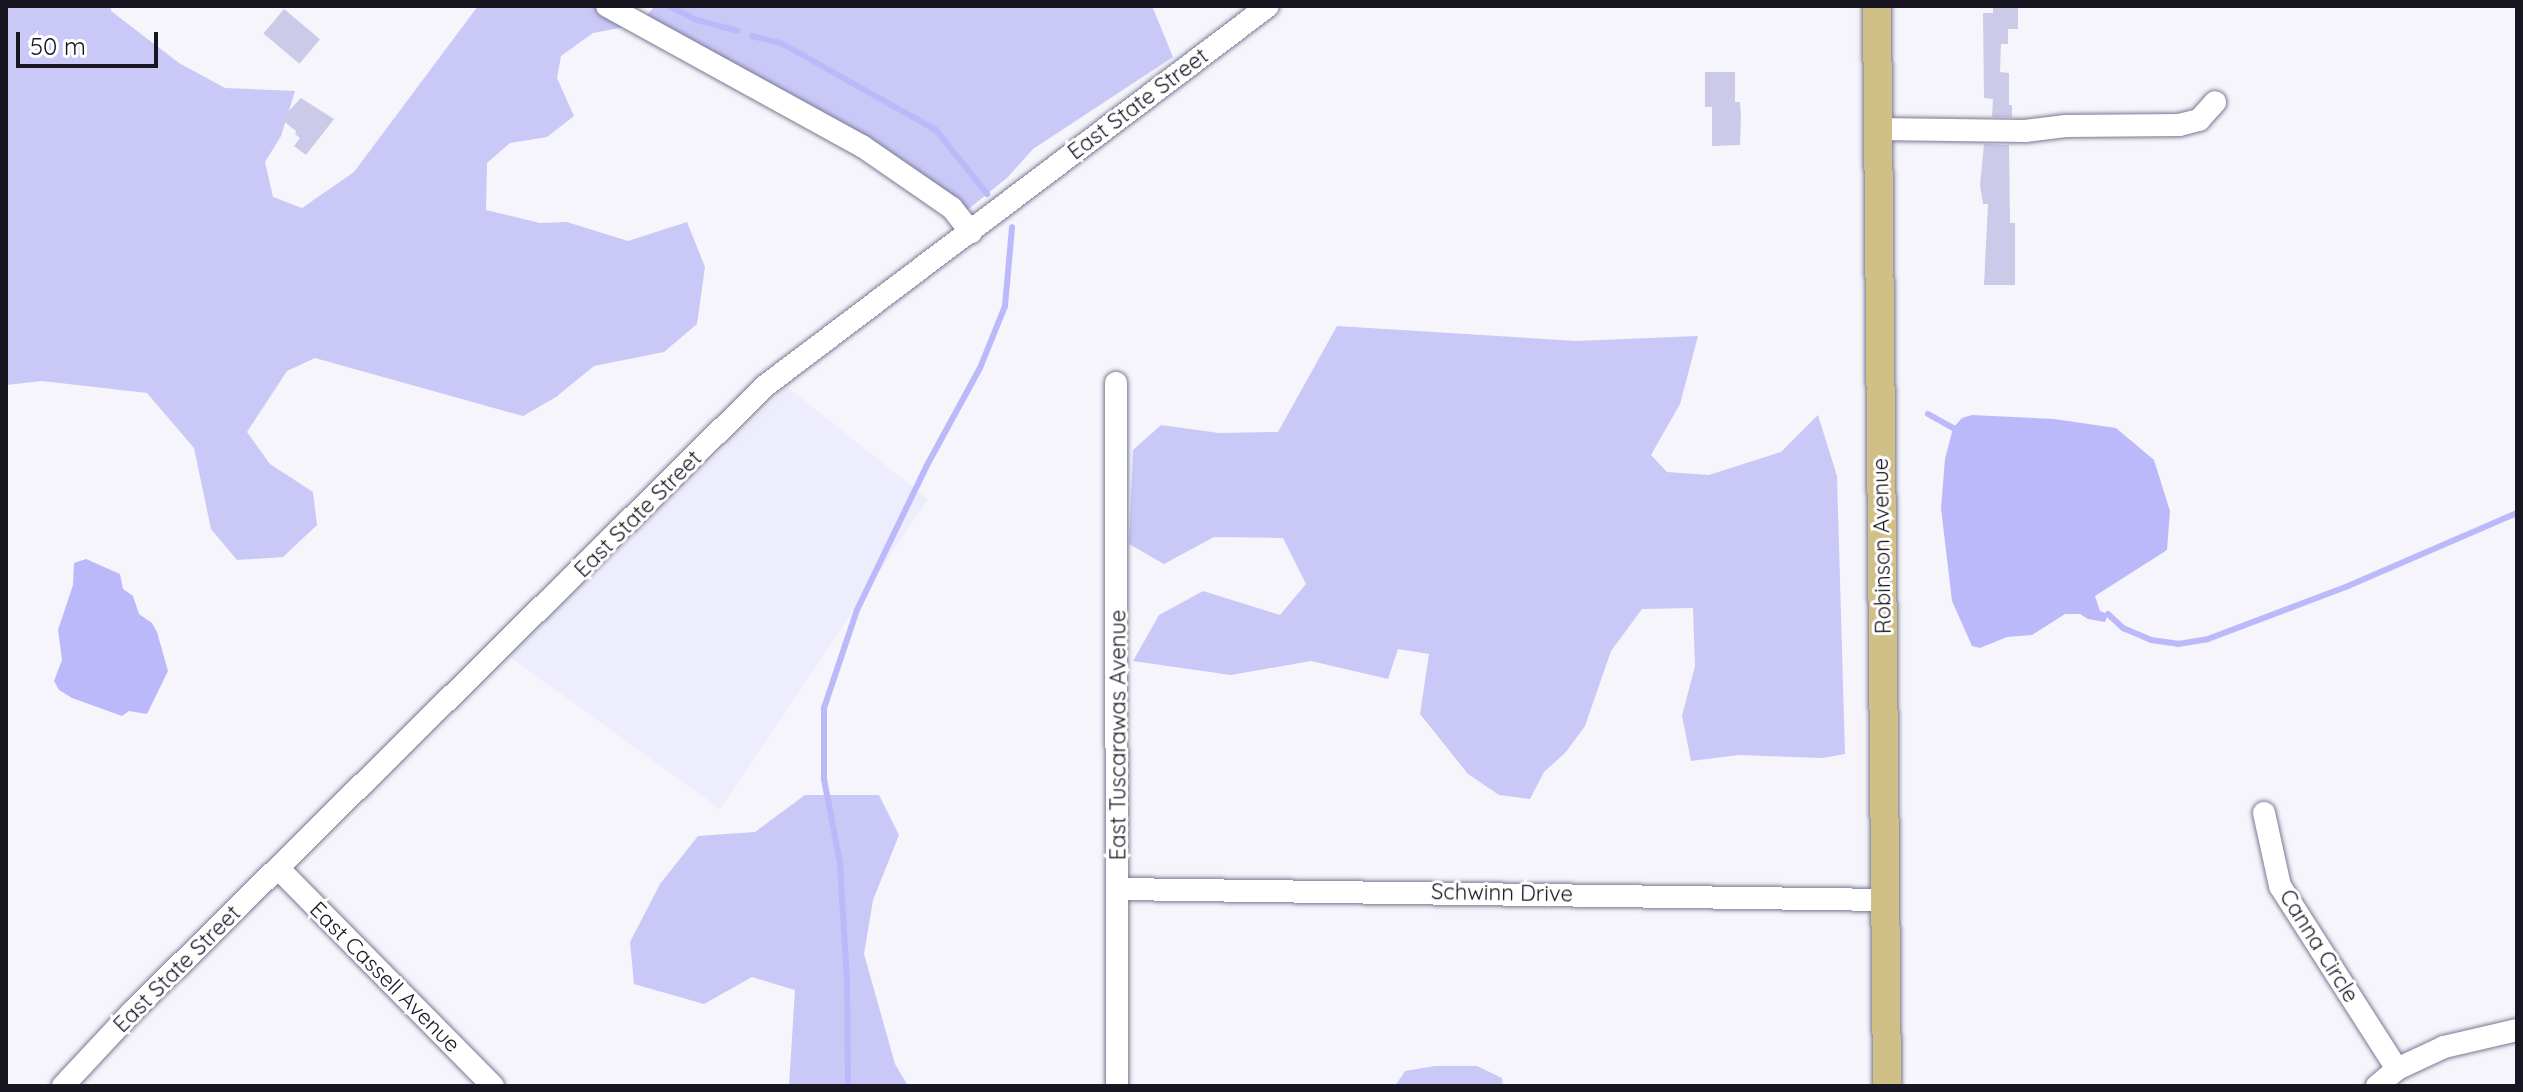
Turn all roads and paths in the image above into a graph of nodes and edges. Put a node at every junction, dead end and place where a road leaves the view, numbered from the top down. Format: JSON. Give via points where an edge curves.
{"nodes":[{"id":1,"x":607,"y":6,"type":"edge"},
{"id":2,"x":1268,"y":6,"type":"edge"},
{"id":3,"x":1877,"y":6,"type":"edge"},
{"id":4,"x":2215,"y":102,"type":"dead end"},
{"id":5,"x":1878,"y":129,"type":"junction"},
{"id":6,"x":971,"y":232,"type":"junction"},
{"id":7,"x":1116,"y":383,"type":"dead end"},
{"id":8,"x":2264,"y":813,"type":"dead end"},
{"id":9,"x":278,"y":868,"type":"junction"},
{"id":10,"x":1118,"y":889,"type":"junction"},
{"id":11,"x":1886,"y":900,"type":"junction"},
{"id":12,"x":2517,"y":1030,"type":"edge"},
{"id":13,"x":2397,"y":1069,"type":"junction"},
{"id":14,"x":65,"y":1085,"type":"edge"},
{"id":15,"x":493,"y":1086,"type":"edge"},
{"id":16,"x":1117,"y":1086,"type":"edge"},
{"id":17,"x":1887,"y":1086,"type":"edge"},
{"id":18,"x":2377,"y":1086,"type":"edge"}],
"edges":[{"from":1,"to":6,"type":"street","via":[[862,146],[952,208]]},
{"from":2,"to":6,"type":"street","name":"East State Street"},
{"from":3,"to":5,"type":"main road","name":"Robinson Avenue"},
{"from":4,"to":5,"type":"street","via":[[2199,120],[2179,125]]},
{"from":5,"to":11,"type":"main road","name":"Robinson Avenue"},
{"from":6,"to":9,"type":"street","name":"East State Street","via":[[765,386]]},
{"from":7,"to":10,"type":"street","name":"East Tuscarawas Avenue"},
{"from":8,"to":13,"type":"street","name":"Canna Circle","via":[[2280,886]]},
{"from":9,"to":14,"type":"street","name":"East State Street"},
{"from":9,"to":15,"type":"street","name":"East Cassell Avenue"},
{"from":10,"to":11,"type":"street","name":"Schwinn Drive"},
{"from":10,"to":16,"type":"street","name":"East Tuscarawas Avenue"},
{"from":11,"to":17,"type":"main road","name":"Robinson Avenue"},
{"from":12,"to":13,"type":"street","via":[[2444,1047]]},
{"from":13,"to":18,"type":"street"}]}
